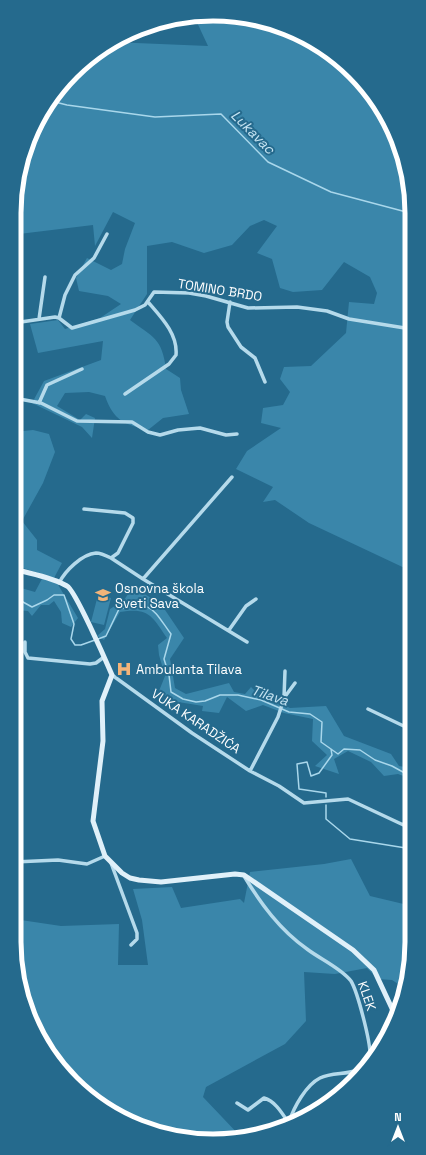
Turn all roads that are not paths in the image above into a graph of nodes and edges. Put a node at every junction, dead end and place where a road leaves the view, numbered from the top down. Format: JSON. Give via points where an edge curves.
{"nodes":[{"id":1,"x":107,"y":234,"type":"dead end"},
{"id":2,"x":46,"y":278,"type":"dead end"},
{"id":3,"x":148,"y":302,"type":"junction"},
{"id":4,"x":230,"y":302,"type":"junction"},
{"id":5,"x":59,"y":318,"type":"junction"},
{"id":6,"x":38,"y":319,"type":"junction"},
{"id":7,"x":21,"y":321,"type":"edge"},
{"id":8,"x":405,"y":328,"type":"edge"},
{"id":9,"x":82,"y":368,"type":"dead end"},
{"id":10,"x":265,"y":382,"type":"dead end"},
{"id":11,"x":125,"y":394,"type":"dead end"},
{"id":12,"x":21,"y":399,"type":"edge"},
{"id":13,"x":39,"y":403,"type":"junction"},
{"id":14,"x":237,"y":434,"type":"dead end"},
{"id":15,"x":232,"y":477,"type":"dead end"},
{"id":16,"x":84,"y":509,"type":"dead end"},
{"id":17,"x":111,"y":558,"type":"junction"},
{"id":18,"x":21,"y":571,"type":"edge"},
{"id":19,"x":143,"y":579,"type":"junction"},
{"id":20,"x":59,"y":583,"type":"junction"},
{"id":21,"x":256,"y":599,"type":"dead end"},
{"id":22,"x":230,"y":630,"type":"junction"},
{"id":23,"x":25,"y":642,"type":"dead end"},
{"id":24,"x":247,"y":642,"type":"dead end"},
{"id":25,"x":104,"y":657,"type":"junction"},
{"id":26,"x":285,"y":671,"type":"dead end"},
{"id":27,"x":112,"y":675,"type":"junction"},
{"id":28,"x":295,"y":682,"type":"dead end"},
{"id":29,"x":284,"y":698,"type":"junction"},
{"id":30,"x":368,"y":709,"type":"dead end"},
{"id":31,"x":405,"y":727,"type":"edge"},
{"id":32,"x":250,"y":771,"type":"junction"},
{"id":33,"x":404,"y":824,"type":"edge"},
{"id":34,"x":106,"y":856,"type":"junction"},
{"id":35,"x":21,"y":862,"type":"edge"},
{"id":36,"x":110,"y":862,"type":"junction"},
{"id":37,"x":244,"y":875,"type":"junction"},
{"id":38,"x":131,"y":945,"type":"dead end"},
{"id":39,"x":392,"y":1011,"type":"edge"},
{"id":40,"x":372,"y":1051,"type":"edge"},
{"id":41,"x":356,"y":1071,"type":"edge"},
{"id":42,"x":237,"y":1103,"type":"dead end"},
{"id":43,"x":292,"y":1116,"type":"edge"},
{"id":44,"x":287,"y":1119,"type":"edge"}],
"edges":[{"from":1,"to":5,"type":"street","via":[[94,258],[75,275]]},
{"from":2,"to":6,"type":"street"},
{"from":3,"to":4,"type":"street","name":"TOMINO BRDO","via":[[154,292],[189,293]]},
{"from":3,"to":5,"type":"street","name":"TOMINO BRDO","via":[[135,310],[72,328]]},
{"from":3,"to":11,"type":"street","via":[[172,333],[177,349],[176,355],[169,364]]},
{"from":4,"to":8,"type":"street","name":"TOMINO BRDO","via":[[248,308],[297,307]]},
{"from":4,"to":10,"type":"street","via":[[228,327],[241,347],[255,358]]},
{"from":5,"to":6,"type":"street"},
{"from":6,"to":7,"type":"street"},
{"from":9,"to":13,"type":"street","via":[[47,385]]},
{"from":12,"to":13,"type":"street"},
{"from":13,"to":14,"type":"street","via":[[77,421],[132,422],[148,432],[160,435],[200,428],[226,435]]},
{"from":15,"to":19,"type":"street"},
{"from":16,"to":17,"type":"street","via":[[125,513],[133,518],[118,553]]},
{"from":17,"to":19,"type":"street"},
{"from":17,"to":20,"type":"street","via":[[97,553],[91,554],[72,566]]},
{"from":18,"to":20,"type":"street"},
{"from":19,"to":22,"type":"street"},
{"from":20,"to":25,"type":"street","via":[[74,593]]},
{"from":21,"to":22,"type":"street","via":[[246,606]]},
{"from":22,"to":24,"type":"street"},
{"from":23,"to":25,"type":"street","via":[[28,658],[90,664]]},
{"from":25,"to":27,"type":"street"},
{"from":26,"to":29,"type":"street"},
{"from":27,"to":32,"type":"street","name":"VUKA KARADŽIĆA"},
{"from":27,"to":34,"type":"street","via":[[102,701],[103,741],[93,821]]},
{"from":28,"to":29,"type":"street","name":"VUKA KARADŽIĆA"},
{"from":29,"to":32,"type":"street","name":"VUKA KARADŽIĆA"},
{"from":30,"to":31,"type":"street"},
{"from":32,"to":33,"type":"street","name":"VUKA KARADŽIĆA","via":[[304,803],[348,798]]},
{"from":34,"to":35,"type":"street","via":[[87,864],[58,860]]},
{"from":34,"to":36,"type":"street"},
{"from":36,"to":37,"type":"street","via":[[130,878],[139,880],[161,882],[229,874]]},
{"from":36,"to":38,"type":"street","via":[[136,934],[137,938]]},
{"from":37,"to":39,"type":"street","name":"KLEK","via":[[353,950],[374,970]]},
{"from":37,"to":40,"type":"street","name":"KLEK","via":[[279,925],[350,981]]},
{"from":41,"to":43,"type":"street","name":"KLEK","via":[[321,1077],[311,1083]]},
{"from":42,"to":44,"type":"street","via":[[248,1110],[264,1098],[268,1099]]}]}
